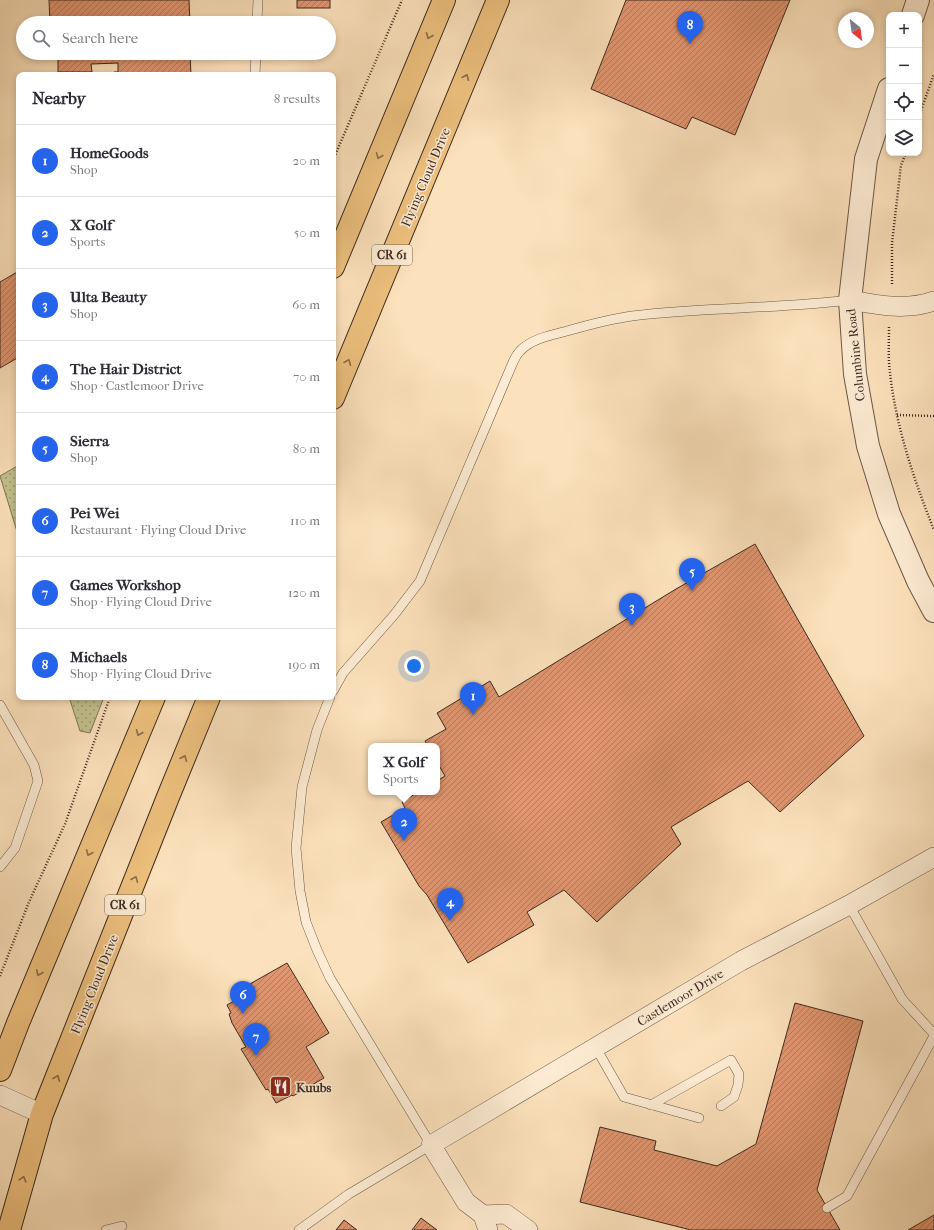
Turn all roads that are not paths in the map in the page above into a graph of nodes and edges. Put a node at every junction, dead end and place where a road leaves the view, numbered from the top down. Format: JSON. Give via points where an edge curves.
{"nodes":[{"id":1,"x":258,"y":0,"type":"edge"},
{"id":2,"x":444,"y":0,"type":"edge"},
{"id":3,"x":498,"y":0,"type":"edge"},
{"id":4,"x":918,"y":0,"type":"edge"},
{"id":5,"x":914,"y":12,"type":"edge"},
{"id":6,"x":257,"y":16,"type":"edge"},
{"id":7,"x":256,"y":60,"type":"edge"},
{"id":8,"x":255,"y":72,"type":"edge"},
{"id":9,"x":886,"y":98,"type":"edge"},
{"id":10,"x":336,"y":260,"type":"edge"},
{"id":11,"x":850,"y":300,"type":"junction"},
{"id":12,"x":934,"y":301,"type":"edge"},
{"id":13,"x":336,"y":391,"type":"edge"},
{"id":14,"x":934,"y":611,"type":"edge"},
{"id":15,"x":336,"y":686,"type":"edge"},
{"id":16,"x":153,"y":700,"type":"edge"},
{"id":17,"x":208,"y":700,"type":"edge"},
{"id":18,"x":329,"y":700,"type":"edge"},
{"id":19,"x":0,"y":705,"type":"edge"},
{"id":20,"x":934,"y":857,"type":"edge"},
{"id":21,"x":0,"y":867,"type":"edge"},
{"id":22,"x":849,"y":905,"type":"junction"},
{"id":23,"x":934,"y":1035,"type":"edge"},
{"id":24,"x":596,"y":1048,"type":"junction"},
{"id":25,"x":0,"y":1070,"type":"edge"},
{"id":26,"x":0,"y":1095,"type":"edge"},
{"id":27,"x":651,"y":1106,"type":"junction"},
{"id":28,"x":720,"y":1106,"type":"dead end"},
{"id":29,"x":42,"y":1114,"type":"junction"},
{"id":30,"x":699,"y":1118,"type":"dead end"},
{"id":31,"x":431,"y":1145,"type":"junction"},
{"id":32,"x":17,"y":1200,"type":"junction"},
{"id":33,"x":827,"y":1208,"type":"dead end"},
{"id":34,"x":485,"y":1222,"type":"edge"},
{"id":35,"x":122,"y":1226,"type":"dead end"},
{"id":36,"x":9,"y":1230,"type":"edge"},
{"id":37,"x":14,"y":1230,"type":"edge"},
{"id":38,"x":106,"y":1230,"type":"edge"},
{"id":39,"x":299,"y":1230,"type":"edge"},
{"id":40,"x":528,"y":1230,"type":"edge"}],
"edges":[{"from":1,"to":6,"type":"lane"},
{"from":2,"to":10,"type":"main road","one_way":true},
{"from":13,"to":3,"type":"main road","name":"Flying Cloud Drive","number":"CR 61","one_way":true},
{"from":4,"to":5,"type":"street"},
{"from":7,"to":8,"type":"lane"},
{"from":9,"to":11,"type":"street","name":"Columbine Road","via":[[866,159]]},
{"from":11,"to":12,"type":"street","via":[[892,307],[921,305]]},
{"from":11,"to":14,"type":"street","name":"Columbine Road","via":[[855,374],[868,446],[889,514]]},
{"from":11,"to":15,"type":"lane","via":[[630,316],[550,335],[532,342],[520,351],[510,367],[420,580],[394,615],[343,673]]},
{"from":16,"to":25,"type":"main road","one_way":true},
{"from":29,"to":17,"type":"main road","name":"Flying Cloud Drive","number":"CR 61","one_way":true},
{"from":18,"to":31,"type":"lane","via":[[317,730],[302,787],[296,848],[306,922],[330,978]]},
{"from":19,"to":21,"type":"lane","via":[[34,765],[38,781],[15,848]]},
{"from":20,"to":22,"type":"street","name":"Castlemoor Drive"},
{"from":22,"to":23,"type":"lane","via":[[902,998]]},
{"from":22,"to":24,"type":"street","name":"Castlemoor Drive","via":[[741,961]]},
{"from":23,"to":33,"type":"lane","via":[[847,1196]]},
{"from":24,"to":27,"type":"lane","via":[[624,1097]]},
{"from":24,"to":31,"type":"street","name":"Castlemoor Drive"},
{"from":26,"to":29,"type":"street"},
{"from":27,"to":28,"type":"lane","via":[[731,1060],[739,1074],[738,1085],[734,1097]]},
{"from":27,"to":30,"type":"lane"},
{"from":32,"to":29,"type":"main road","name":"Flying Cloud Drive","number":"CR 61","one_way":true},
{"from":31,"to":34,"type":"street","via":[[466,1202]]},
{"from":31,"to":39,"type":"lane","via":[[349,1194]]},
{"from":32,"to":36,"type":"main road","name":"Flying Cloud Drive","number":"CR 61"},
{"from":32,"to":37,"type":"main road"},
{"from":34,"to":40,"type":"street","via":[[506,1214]]},
{"from":35,"to":38,"type":"lane"}]}
